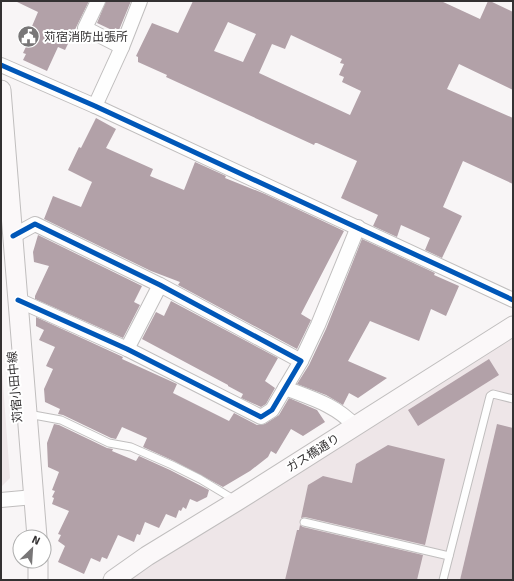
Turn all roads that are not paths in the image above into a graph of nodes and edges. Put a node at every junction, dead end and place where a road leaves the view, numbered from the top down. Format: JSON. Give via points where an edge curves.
{"nodes":[{"id":1,"x":98,"y":1,"type":"edge"},
{"id":2,"x":140,"y":1,"type":"edge"},
{"id":3,"x":122,"y":47,"type":"junction"},
{"id":4,"x":1,"y":65,"type":"edge"},
{"id":5,"x":1,"y":90,"type":"edge"},
{"id":6,"x":95,"y":106,"type":"junction"},
{"id":7,"x":358,"y":228,"type":"junction"},
{"id":8,"x":13,"y":236,"type":"junction"},
{"id":9,"x":160,"y":285,"type":"junction"},
{"id":10,"x":18,"y":300,"type":"junction"},
{"id":11,"x":513,"y":300,"type":"edge"},
{"id":12,"x":513,"y":326,"type":"edge"},
{"id":13,"x":127,"y":349,"type":"junction"},
{"id":14,"x":301,"y":361,"type":"junction"},
{"id":15,"x":285,"y":388,"type":"junction"},
{"id":16,"x":513,"y":399,"type":"edge"},
{"id":17,"x":28,"y":414,"type":"junction"},
{"id":18,"x":355,"y":426,"type":"junction"},
{"id":19,"x":34,"y":497,"type":"junction"},
{"id":20,"x":1,"y":500,"type":"edge"},
{"id":21,"x":237,"y":501,"type":"junction"},
{"id":22,"x":304,"y":522,"type":"dead end"},
{"id":23,"x":36,"y":529,"type":"edge"},
{"id":24,"x":449,"y":556,"type":"junction"},
{"id":25,"x":38,"y":569,"type":"edge"},
{"id":26,"x":38,"y":580,"type":"edge"},
{"id":27,"x":113,"y":580,"type":"edge"},
{"id":28,"x":443,"y":580,"type":"edge"}],
"edges":[{"from":1,"to":3,"type":"street","via":[[85,28]]},
{"from":2,"to":3,"type":"street"},
{"from":3,"to":6,"type":"street"},
{"from":4,"to":6,"type":"street"},
{"from":5,"to":8,"type":"street","name":"苅宿小田中線"},
{"from":6,"to":7,"type":"street"},
{"from":7,"to":11,"type":"street"},
{"from":7,"to":14,"type":"street"},
{"from":8,"to":9,"type":"street","via":[[35,224]]},
{"from":8,"to":10,"type":"street","name":"苅宿小田中線"},
{"from":9,"to":13,"type":"street"},
{"from":9,"to":14,"type":"street"},
{"from":10,"to":13,"type":"street"},
{"from":10,"to":17,"type":"street","name":"苅宿小田中線"},
{"from":12,"to":18,"type":"street","name":"ガス橋通り"},
{"from":13,"to":15,"type":"street","via":[[261,417],[272,410]]},
{"from":14,"to":15,"type":"street"},
{"from":15,"to":18,"type":"street","via":[[324,402],[347,417]]},
{"from":16,"to":24,"type":"lane","via":[[493,394],[490,396]]},
{"from":17,"to":19,"type":"street","name":"苅宿小田中線"},
{"from":17,"to":21,"type":"lane","via":[[61,420],[109,443],[131,447],[200,479]]},
{"from":18,"to":21,"type":"street","name":"ガス橋通り"},
{"from":19,"to":20,"type":"street"},
{"from":19,"to":23,"type":"street","name":"苅宿小田中線"},
{"from":21,"to":27,"type":"street","name":"ガス橋通り"},
{"from":22,"to":24,"type":"lane"},
{"from":24,"to":28,"type":"lane"},
{"from":25,"to":26,"type":"street"}]}
